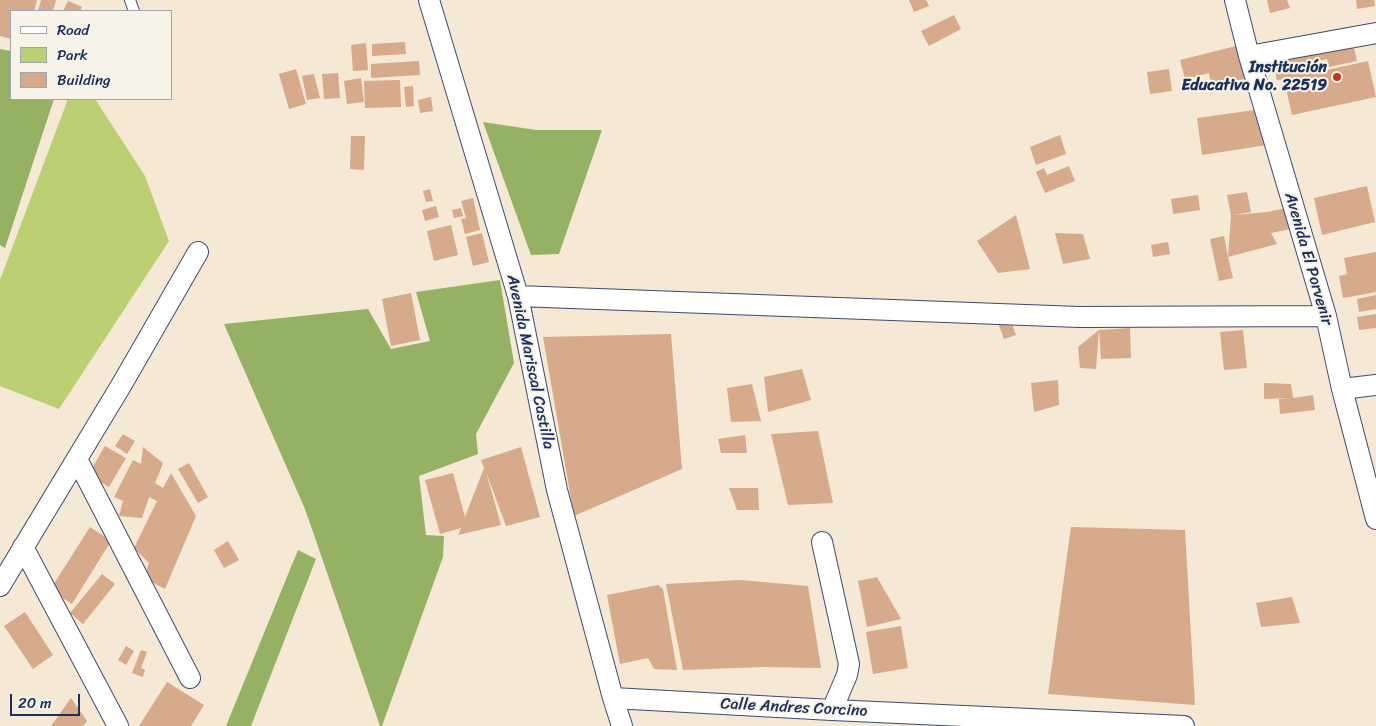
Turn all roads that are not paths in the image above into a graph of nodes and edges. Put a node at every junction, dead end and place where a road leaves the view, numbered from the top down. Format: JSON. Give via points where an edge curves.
{"nodes":[{"id":1,"x":429,"y":0,"type":"edge"},
{"id":2,"x":1235,"y":0,"type":"edge"},
{"id":3,"x":1376,"y":33,"type":"edge"},
{"id":4,"x":1249,"y":56,"type":"junction"},
{"id":5,"x":198,"y":252,"type":"dead end"},
{"id":6,"x":518,"y":296,"type":"junction"},
{"id":7,"x":1326,"y":316,"type":"junction"},
{"id":8,"x":1376,"y":384,"type":"edge"},
{"id":9,"x":1342,"y":389,"type":"junction"},
{"id":10,"x":77,"y":459,"type":"junction"},
{"id":11,"x":1376,"y":519,"type":"edge"},
{"id":12,"x":822,"y":542,"type":"dead end"},
{"id":13,"x":23,"y":547,"type":"junction"},
{"id":14,"x":0,"y":586,"type":"edge"},
{"id":15,"x":190,"y":678,"type":"dead end"},
{"id":16,"x":613,"y":698,"type":"junction"},
{"id":17,"x":840,"y":716,"type":"edge"},
{"id":18,"x":118,"y":726,"type":"edge"},
{"id":19,"x":622,"y":726,"type":"edge"},
{"id":20,"x":1184,"y":726,"type":"edge"}],
"edges":[{"from":1,"to":6,"type":"street","name":"Avenida Mariscal Castilla"},
{"from":2,"to":4,"type":"street","name":"Avenida El Porvenir"},
{"from":3,"to":4,"type":"street"},
{"from":4,"to":7,"type":"street","name":"Avenida El Porvenir"},
{"from":5,"to":10,"type":"street"},
{"from":6,"to":7,"type":"street","via":[[1079,317]]},
{"from":6,"to":16,"type":"street","name":"Avenida Mariscal Castilla","via":[[557,490]]},
{"from":7,"to":9,"type":"street","name":"Avenida El Porvenir"},
{"from":8,"to":9,"type":"street"},
{"from":9,"to":11,"type":"street","name":"Avenida El Porvenir"},
{"from":10,"to":13,"type":"street"},
{"from":10,"to":15,"type":"street"},
{"from":12,"to":17,"type":"street","via":[[849,664]]},
{"from":13,"to":14,"type":"street"},
{"from":13,"to":18,"type":"street"},
{"from":16,"to":17,"type":"street","name":"Calle Andres Corcino"},
{"from":16,"to":19,"type":"street","name":"Avenida Mariscal Castilla"},
{"from":17,"to":20,"type":"street","name":"Calle Andres Corcino"}]}
